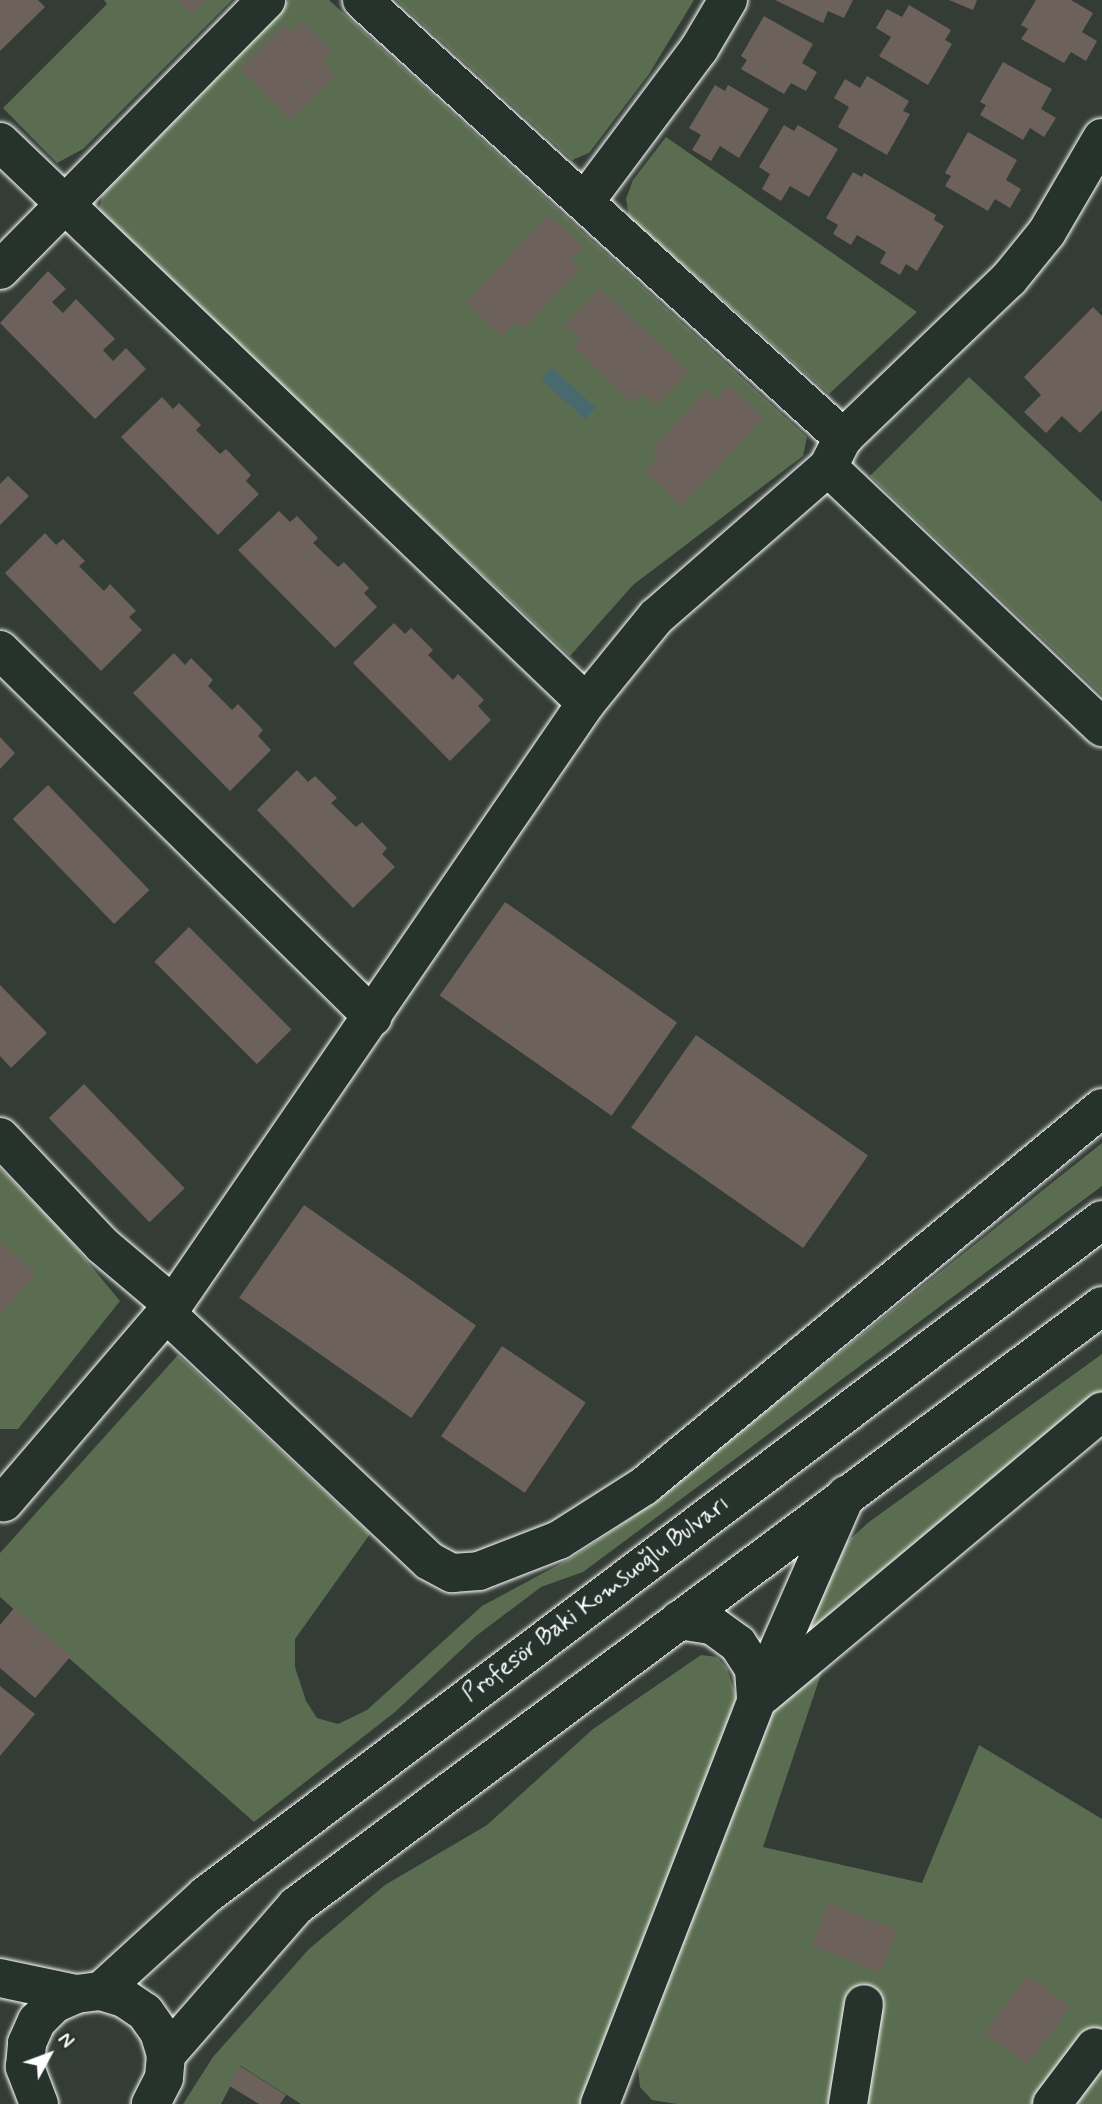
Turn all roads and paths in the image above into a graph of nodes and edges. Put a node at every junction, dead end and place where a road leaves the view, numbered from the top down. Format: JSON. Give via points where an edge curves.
{"nodes":[{"id":1,"x":266,"y":0,"type":"edge"},
{"id":2,"x":362,"y":0,"type":"edge"},
{"id":3,"x":728,"y":0,"type":"edge"},
{"id":4,"x":1102,"y":138,"type":"edge"},
{"id":5,"x":0,"y":142,"type":"edge"},
{"id":6,"x":586,"y":200,"type":"junction"},
{"id":7,"x":62,"y":205,"type":"junction"},
{"id":8,"x":0,"y":270,"type":"edge"},
{"id":9,"x":835,"y":453,"type":"junction"},
{"id":10,"x":0,"y":650,"type":"edge"},
{"id":11,"x":586,"y":704,"type":"junction"},
{"id":12,"x":1102,"y":727,"type":"edge"},
{"id":13,"x":373,"y":1017,"type":"junction"},
{"id":14,"x":1102,"y":1108,"type":"edge"},
{"id":15,"x":0,"y":1137,"type":"edge"},
{"id":16,"x":1102,"y":1220,"type":"edge"},
{"id":17,"x":1102,"y":1306,"type":"edge"},
{"id":18,"x":169,"y":1309,"type":"junction"},
{"id":19,"x":1100,"y":1418,"type":"edge"},
{"id":20,"x":846,"y":1495,"type":"junction"},
{"id":21,"x":1,"y":1502,"type":"edge"},
{"id":22,"x":679,"y":1620,"type":"junction"},
{"id":23,"x":756,"y":1701,"type":"junction"},
{"id":24,"x":0,"y":1978,"type":"edge"},
{"id":25,"x":88,"y":1993,"type":"junction"},
{"id":26,"x":864,"y":2004,"type":"dead end"},
{"id":27,"x":1095,"y":2047,"type":"dead end"},
{"id":28,"x":166,"y":2055,"type":"junction"},
{"id":29,"x":0,"y":2065,"type":"edge"},
{"id":30,"x":33,"y":2100,"type":"edge"},
{"id":31,"x":151,"y":2104,"type":"edge"},
{"id":32,"x":600,"y":2104,"type":"edge"},
{"id":33,"x":848,"y":2104,"type":"edge"},
{"id":34,"x":1052,"y":2104,"type":"edge"}],
"edges":[{"from":1,"to":7,"type":"street"},
{"from":2,"to":6,"type":"street"},
{"from":3,"to":6,"type":"street","via":[[699,49]]},
{"from":4,"to":9,"type":"street","via":[[1029,256]]},
{"from":5,"to":7,"type":"street"},
{"from":6,"to":9,"type":"street"},
{"from":7,"to":8,"type":"street"},
{"from":7,"to":11,"type":"street"},
{"from":9,"to":11,"type":"street","via":[[656,617]]},
{"from":9,"to":12,"type":"street"},
{"from":10,"to":13,"type":"street"},
{"from":11,"to":13,"type":"street"},
{"from":13,"to":18,"type":"street"},
{"from":14,"to":18,"type":"street","via":[[645,1486],[559,1540],[479,1571],[452,1573],[429,1562]]},
{"from":15,"to":18,"type":"street"},
{"from":16,"to":25,"type":"street","name":"Profesör Baki Komsuoğlu Bulvarı","via":[[206,1895]]},
{"from":17,"to":20,"type":"street"},
{"from":18,"to":21,"type":"street"},
{"from":19,"to":23,"type":"street"},
{"from":20,"to":22,"type":"street"},
{"from":20,"to":23,"type":"street"},
{"from":22,"to":23,"type":"street","via":[[712,1625],[738,1644],[754,1669]]},
{"from":22,"to":28,"type":"street","via":[[296,1906]]},
{"from":23,"to":32,"type":"street"},
{"from":24,"to":25,"type":"street"},
{"from":25,"to":28,"type":"street","via":[[124,1998],[145,2012],[159,2032]]},
{"from":25,"to":30,"type":"street","name":"Profesör Baki Komsuoğlu Bulvarı","via":[[54,2004],[32,2032],[24,2067]]},
{"from":26,"to":33,"type":"street"},
{"from":27,"to":34,"type":"street"},
{"from":28,"to":31,"type":"street","via":[[164,2078]]},
{"from":29,"to":30,"type":"street"}]}
